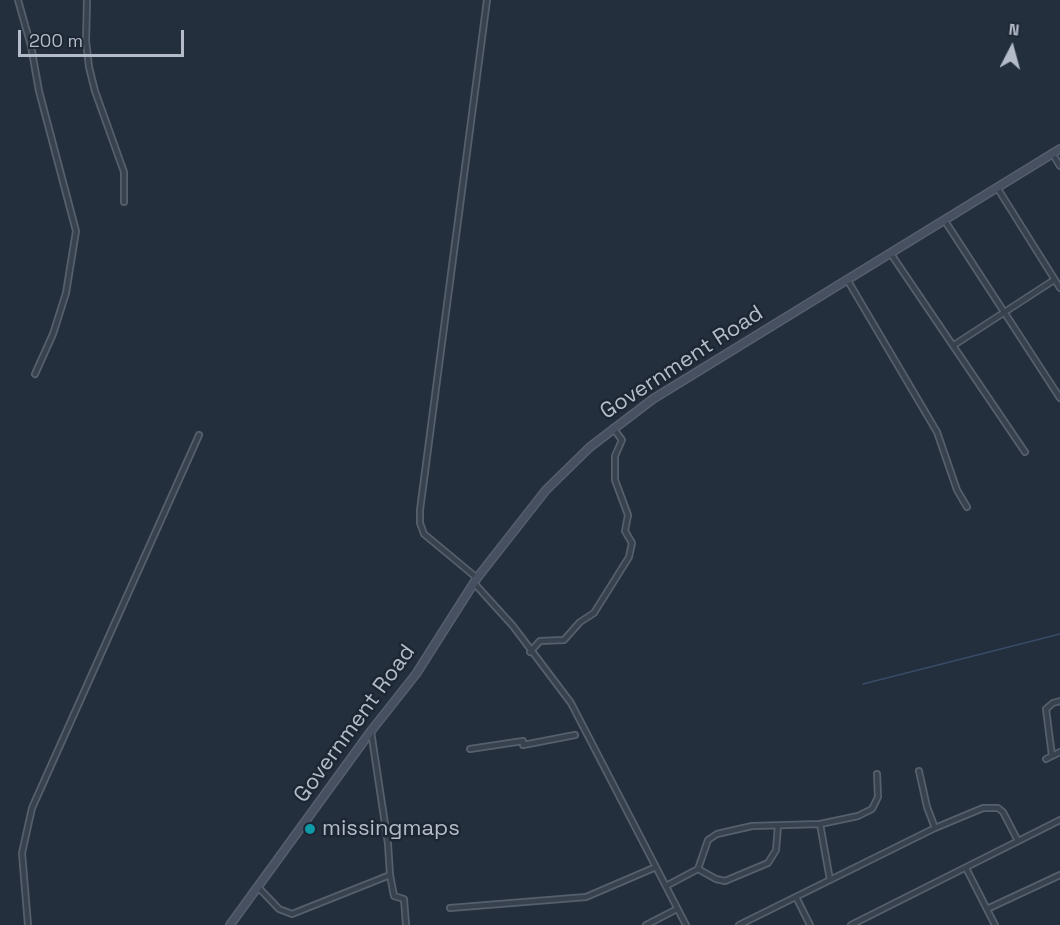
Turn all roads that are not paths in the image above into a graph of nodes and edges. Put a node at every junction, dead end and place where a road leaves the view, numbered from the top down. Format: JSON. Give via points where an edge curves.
{"nodes":[{"id":1,"x":18,"y":0,"type":"edge"},
{"id":2,"x":87,"y":0,"type":"edge"},
{"id":3,"x":486,"y":0,"type":"edge"},
{"id":4,"x":1060,"y":149,"type":"edge"},
{"id":5,"x":1052,"y":153,"type":"junction"},
{"id":6,"x":1060,"y":166,"type":"edge"},
{"id":7,"x":998,"y":189,"type":"junction"},
{"id":8,"x":124,"y":202,"type":"dead end"},
{"id":9,"x":945,"y":221,"type":"junction"},
{"id":10,"x":891,"y":254,"type":"junction"},
{"id":11,"x":1054,"y":279,"type":"junction"},
{"id":12,"x":848,"y":281,"type":"junction"},
{"id":13,"x":1060,"y":288,"type":"edge"},
{"id":14,"x":1005,"y":313,"type":"junction"},
{"id":15,"x":954,"y":345,"type":"junction"},
{"id":16,"x":35,"y":374,"type":"dead end"},
{"id":17,"x":1060,"y":398,"type":"edge"},
{"id":18,"x":613,"y":428,"type":"junction"},
{"id":19,"x":199,"y":435,"type":"dead end"},
{"id":20,"x":1025,"y":452,"type":"dead end"},
{"id":21,"x":967,"y":507,"type":"dead end"},
{"id":22,"x":475,"y":580,"type":"junction"},
{"id":23,"x":530,"y":652,"type":"junction"},
{"id":24,"x":1060,"y":701,"type":"edge"},
{"id":25,"x":371,"y":731,"type":"junction"},
{"id":26,"x":576,"y":735,"type":"dead end"},
{"id":27,"x":470,"y":749,"type":"dead end"},
{"id":28,"x":1060,"y":752,"type":"edge"},
{"id":29,"x":919,"y":771,"type":"dead end"},
{"id":30,"x":877,"y":774,"type":"dead end"},
{"id":31,"x":1060,"y":820,"type":"edge"},
{"id":32,"x":820,"y":824,"type":"junction"},
{"id":33,"x":778,"y":826,"type":"junction"},
{"id":34,"x":935,"y":828,"type":"junction"},
{"id":35,"x":1018,"y":841,"type":"junction"},
{"id":36,"x":656,"y":867,"type":"junction"},
{"id":37,"x":966,"y":868,"type":"junction"},
{"id":38,"x":699,"y":869,"type":"junction"},
{"id":39,"x":390,"y":875,"type":"junction"},
{"id":40,"x":1060,"y":875,"type":"edge"},
{"id":41,"x":830,"y":879,"type":"junction"},
{"id":42,"x":666,"y":886,"type":"junction"},
{"id":43,"x":258,"y":887,"type":"junction"},
{"id":44,"x":796,"y":897,"type":"junction"},
{"id":45,"x":450,"y":908,"type":"dead end"},
{"id":46,"x":678,"y":909,"type":"junction"},
{"id":47,"x":987,"y":909,"type":"junction"},
{"id":48,"x":865,"y":918,"type":"junction"},
{"id":49,"x":28,"y":925,"type":"edge"},
{"id":50,"x":230,"y":925,"type":"edge"},
{"id":51,"x":406,"y":925,"type":"edge"},
{"id":52,"x":646,"y":925,"type":"edge"},
{"id":53,"x":686,"y":925,"type":"edge"},
{"id":54,"x":739,"y":925,"type":"edge"},
{"id":55,"x":810,"y":925,"type":"edge"},
{"id":56,"x":851,"y":925,"type":"edge"},
{"id":57,"x":868,"y":925,"type":"edge"},
{"id":58,"x":994,"y":925,"type":"edge"}],
"edges":[{"from":1,"to":16,"type":"street","via":[[76,231],[66,293]]},
{"from":2,"to":8,"type":"street","via":[[89,67],[124,172]]},
{"from":3,"to":22,"type":"street","via":[[420,510],[424,534]]},
{"from":4,"to":5,"type":"street","name":"Government Road"},
{"from":5,"to":6,"type":"street"},
{"from":5,"to":7,"type":"street","name":"Government Road"},
{"from":7,"to":9,"type":"street","name":"Government Road"},
{"from":7,"to":11,"type":"street"},
{"from":9,"to":10,"type":"street","name":"Government Road"},
{"from":9,"to":14,"type":"street"},
{"from":10,"to":12,"type":"street","name":"Government Road"},
{"from":10,"to":15,"type":"street"},
{"from":11,"to":13,"type":"street"},
{"from":11,"to":14,"type":"street"},
{"from":12,"to":18,"type":"street","name":"Government Road","via":[[653,399]]},
{"from":12,"to":21,"type":"street","via":[[937,432]]},
{"from":14,"to":15,"type":"street"},
{"from":14,"to":17,"type":"street"},
{"from":15,"to":20,"type":"street"},
{"from":18,"to":22,"type":"street","name":"Government Road","via":[[546,490]]},
{"from":18,"to":23,"type":"street","via":[[622,440],[615,456],[615,480],[628,515],[625,531],[632,543],[629,557],[594,613],[564,640],[540,641]]},
{"from":19,"to":49,"type":"street","via":[[32,808],[22,853]]},
{"from":22,"to":23,"type":"street"},
{"from":22,"to":25,"type":"street","name":"Government Road","via":[[416,674]]},
{"from":23,"to":36,"type":"street","via":[[582,721]]},
{"from":24,"to":28,"type":"street","via":[[1046,709],[1049,757]]},
{"from":25,"to":39,"type":"street"},
{"from":25,"to":43,"type":"street","name":"Government Road"},
{"from":26,"to":27,"type":"street"},
{"from":29,"to":34,"type":"street"},
{"from":30,"to":32,"type":"street","via":[[878,797],[872,809]]},
{"from":31,"to":35,"type":"street"},
{"from":32,"to":33,"type":"street"},
{"from":32,"to":41,"type":"street"},
{"from":33,"to":38,"type":"street","via":[[752,826],[717,834],[708,840]]},
{"from":33,"to":38,"type":"street","via":[[776,850],[768,863],[724,881]]},
{"from":34,"to":35,"type":"street","via":[[983,808],[998,808]]},
{"from":34,"to":41,"type":"street"},
{"from":35,"to":37,"type":"street"},
{"from":36,"to":42,"type":"street"},
{"from":36,"to":45,"type":"street","via":[[586,897]]},
{"from":37,"to":47,"type":"street"},
{"from":37,"to":48,"type":"street"},
{"from":38,"to":42,"type":"street"},
{"from":39,"to":43,"type":"street","via":[[292,914],[279,909]]},
{"from":39,"to":51,"type":"street","via":[[394,896],[404,899]]},
{"from":40,"to":47,"type":"street"},
{"from":41,"to":44,"type":"street"},
{"from":42,"to":46,"type":"street"},
{"from":43,"to":50,"type":"street","name":"Government Road"},
{"from":44,"to":54,"type":"street"},
{"from":44,"to":55,"type":"street"},
{"from":46,"to":52,"type":"street"},
{"from":46,"to":53,"type":"street"},
{"from":47,"to":58,"type":"street"},
{"from":48,"to":56,"type":"street"},
{"from":48,"to":57,"type":"street"}]}
